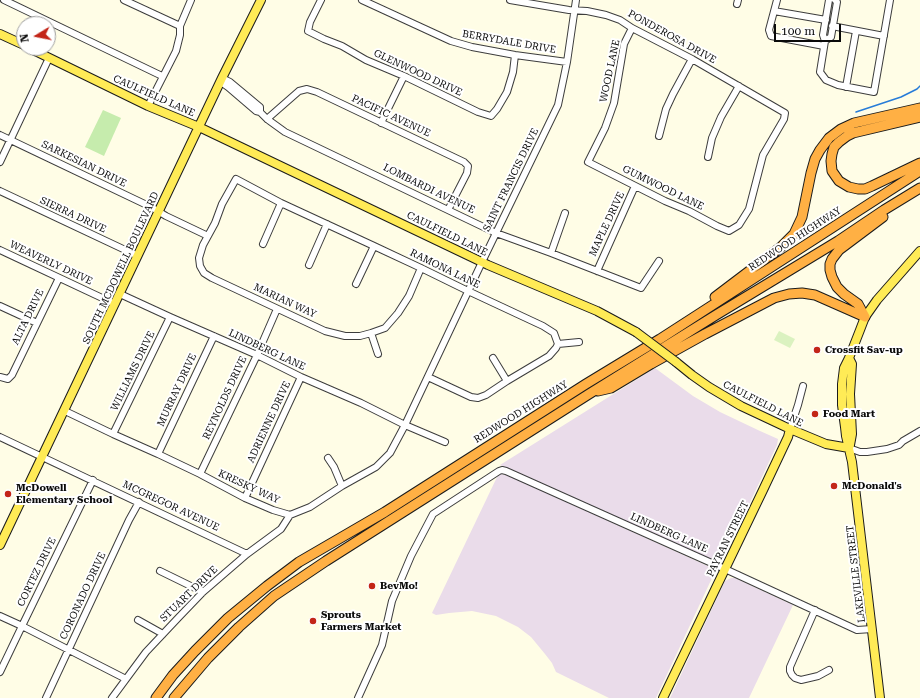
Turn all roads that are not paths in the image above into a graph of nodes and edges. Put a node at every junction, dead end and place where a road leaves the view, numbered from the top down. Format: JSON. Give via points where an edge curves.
{"nodes":[{"id":1,"x":4,"y":0,"type":"edge"},
{"id":2,"x":124,"y":0,"type":"edge"},
{"id":3,"x":191,"y":0,"type":"edge"},
{"id":4,"x":261,"y":0,"type":"edge"},
{"id":5,"x":321,"y":0,"type":"edge"},
{"id":6,"x":362,"y":0,"type":"edge"},
{"id":7,"x":510,"y":0,"type":"edge"},
{"id":8,"x":576,"y":0,"type":"edge"},
{"id":9,"x":777,"y":0,"type":"edge"},
{"id":10,"x":829,"y":0,"type":"edge"},
{"id":11,"x":835,"y":0,"type":"edge"},
{"id":12,"x":890,"y":0,"type":"edge"},
{"id":13,"x":574,"y":10,"type":"junction"},
{"id":14,"x":774,"y":11,"type":"junction"},
{"id":15,"x":826,"y":20,"type":"junction"},
{"id":16,"x":180,"y":26,"type":"junction"},
{"id":17,"x":832,"y":26,"type":"junction"},
{"id":18,"x":632,"y":28,"type":"junction"},
{"id":19,"x":856,"y":31,"type":"junction"},
{"id":20,"x":0,"y":34,"type":"edge"},
{"id":21,"x":884,"y":36,"type":"junction"},
{"id":22,"x":16,"y":42,"type":"edge"},
{"id":23,"x":825,"y":43,"type":"junction"},
{"id":24,"x":515,"y":55,"type":"junction"},
{"id":25,"x":45,"y":56,"type":"edge"},
{"id":26,"x":49,"y":58,"type":"junction"},
{"id":27,"x":692,"y":59,"type":"junction"},
{"id":28,"x":567,"y":62,"type":"junction"},
{"id":29,"x":162,"y":76,"type":"junction"},
{"id":30,"x":404,"y":76,"type":"junction"},
{"id":31,"x":222,"y":80,"type":"junction"},
{"id":32,"x":739,"y":86,"type":"junction"},
{"id":33,"x":846,"y":87,"type":"junction"},
{"id":34,"x":148,"y":106,"type":"junction"},
{"id":35,"x":920,"y":108,"type":"edge"},
{"id":36,"x":920,"y":117,"type":"edge"},
{"id":37,"x":267,"y":119,"type":"junction"},
{"id":38,"x":381,"y":122,"type":"junction"},
{"id":39,"x":199,"y":127,"type":"junction"},
{"id":40,"x":0,"y":135,"type":"edge"},
{"id":41,"x":659,"y":136,"type":"dead end"},
{"id":42,"x":11,"y":140,"type":"junction"},
{"id":43,"x":708,"y":157,"type":"dead end"},
{"id":44,"x":0,"y":162,"type":"edge"},
{"id":45,"x":588,"y":162,"type":"joint"},
{"id":46,"x":920,"y":163,"type":"edge"},
{"id":47,"x":920,"y":171,"type":"edge"},
{"id":48,"x":635,"y":186,"type":"junction"},
{"id":49,"x":920,"y":189,"type":"edge"},
{"id":50,"x":0,"y":191,"type":"edge"},
{"id":51,"x":281,"y":203,"type":"junction"},
{"id":52,"x":448,"y":210,"type":"junction"},
{"id":53,"x":159,"y":212,"type":"junction"},
{"id":54,"x":565,"y":213,"type":"dead end"},
{"id":55,"x":327,"y":224,"type":"junction"},
{"id":56,"x":729,"y":231,"type":"joint"},
{"id":57,"x":496,"y":233,"type":"junction"},
{"id":58,"x":208,"y":236,"type":"junction"},
{"id":59,"x":263,"y":244,"type":"dead end"},
{"id":60,"x":374,"y":246,"type":"junction"},
{"id":61,"x":0,"y":250,"type":"edge"},
{"id":62,"x":920,"y":251,"type":"edge"},
{"id":63,"x":551,"y":253,"type":"junction"},
{"id":64,"x":138,"y":256,"type":"junction"},
{"id":65,"x":659,"y":261,"type":"dead end"},
{"id":66,"x":482,"y":262,"type":"junction"},
{"id":67,"x":309,"y":265,"type":"dead end"},
{"id":68,"x":421,"y":268,"type":"junction"},
{"id":69,"x":597,"y":271,"type":"junction"},
{"id":70,"x":59,"y":278,"type":"junction"},
{"id":71,"x":356,"y":284,"type":"dead end"},
{"id":72,"x":468,"y":291,"type":"junction"},
{"id":73,"x":120,"y":294,"type":"junction"},
{"id":74,"x":115,"y":304,"type":"junction"},
{"id":75,"x":0,"y":306,"type":"edge"},
{"id":76,"x":277,"y":309,"type":"junction"},
{"id":77,"x":170,"y":317,"type":"junction"},
{"id":78,"x":865,"y":317,"type":"junction"},
{"id":79,"x":37,"y":323,"type":"junction"},
{"id":80,"x":372,"y":333,"type":"junction"},
{"id":81,"x":214,"y":336,"type":"junction"},
{"id":82,"x":660,"y":339,"type":"junction"},
{"id":83,"x":579,"y":342,"type":"dead end"},
{"id":84,"x":558,"y":344,"type":"junction"},
{"id":85,"x":378,"y":354,"type":"dead end"},
{"id":86,"x":257,"y":355,"type":"junction"},
{"id":87,"x":493,"y":358,"type":"dead end"},
{"id":88,"x":301,"y":377,"type":"junction"},
{"id":89,"x":428,"y":377,"type":"junction"},
{"id":90,"x":0,"y":378,"type":"edge"},
{"id":91,"x":507,"y":381,"type":"junction"},
{"id":92,"x":803,"y":386,"type":"dead end"},
{"id":93,"x":589,"y":394,"type":"junction"},
{"id":94,"x":65,"y":411,"type":"junction"},
{"id":95,"x":405,"y":425,"type":"junction"},
{"id":96,"x":790,"y":429,"type":"junction"},
{"id":97,"x":920,"y":431,"type":"edge"},
{"id":98,"x":114,"y":434,"type":"junction"},
{"id":99,"x":0,"y":437,"type":"edge"},
{"id":100,"x":445,"y":442,"type":"dead end"},
{"id":101,"x":849,"y":448,"type":"junction"},
{"id":102,"x":158,"y":454,"type":"junction"},
{"id":103,"x":42,"y":457,"type":"junction"},
{"id":104,"x":328,"y":458,"type":"dead end"},
{"id":105,"x":200,"y":474,"type":"junction"},
{"id":106,"x":93,"y":480,"type":"junction"},
{"id":107,"x":342,"y":486,"type":"junction"},
{"id":108,"x":245,"y":498,"type":"junction"},
{"id":109,"x":139,"y":502,"type":"junction"},
{"id":110,"x":290,"y":515,"type":"junction"},
{"id":111,"x":0,"y":545,"type":"edge"},
{"id":112,"x":247,"y":554,"type":"junction"},
{"id":113,"x":725,"y":568,"type":"junction"},
{"id":114,"x":160,"y":571,"type":"dead end"},
{"id":115,"x":203,"y":592,"type":"junction"},
{"id":116,"x":815,"y":610,"type":"junction"},
{"id":117,"x":0,"y":616,"type":"edge"},
{"id":118,"x":138,"y":620,"type":"dead end"},
{"id":119,"x":22,"y":626,"type":"junction"},
{"id":120,"x":872,"y":629,"type":"junction"},
{"id":121,"x":163,"y":634,"type":"junction"},
{"id":122,"x":69,"y":649,"type":"junction"},
{"id":123,"x":829,"y":670,"type":"dead end"},
{"id":124,"x":0,"y":672,"type":"edge"},
{"id":125,"x":126,"y":679,"type":"junction"},
{"id":126,"x":176,"y":697,"type":"edge"},
{"id":127,"x":46,"y":698,"type":"edge"},
{"id":128,"x":112,"y":698,"type":"edge"},
{"id":129,"x":156,"y":698,"type":"edge"},
{"id":130,"x":358,"y":698,"type":"edge"},
{"id":131,"x":663,"y":698,"type":"edge"},
{"id":132,"x":880,"y":698,"type":"edge"}],
"edges":[{"from":1,"to":29,"type":"street"},
{"from":2,"to":16,"type":"street"},
{"from":3,"to":16,"type":"street"},
{"from":4,"to":31,"type":"main road","name":"SOUTH MCDOWELL BOULEVARD"},
{"from":5,"to":30,"type":"street","name":"GLENWOOD DRIVE","via":[[308,31]]},
{"from":6,"to":24,"type":"street","name":"BERRYDALE DRIVE","via":[[451,41]]},
{"from":7,"to":13,"type":"street","name":"PONDEROSA DRIVE"},
{"from":8,"to":13,"type":"street","name":"SAINT FRANCIS DRIVE"},
{"from":9,"to":14,"type":"street"},
{"from":10,"to":15,"type":"street"},
{"from":11,"to":17,"type":"street","via":[[837,2]]},
{"from":12,"to":21,"type":"street"},
{"from":13,"to":18,"type":"street","name":"PONDEROSA DRIVE","via":[[606,15]]},
{"from":13,"to":28,"type":"street","name":"SAINT FRANCIS DRIVE"},
{"from":14,"to":15,"type":"street"},
{"from":14,"to":23,"type":"street","via":[[769,30],[771,36]]},
{"from":15,"to":23,"type":"street","via":[[823,35]]},
{"from":16,"to":29,"type":"street","via":[[176,51]]},
{"from":17,"to":19,"type":"street"},
{"from":17,"to":23,"type":"street","via":[[831,37]]},
{"from":18,"to":27,"type":"street","name":"PONDEROSA DRIVE"},
{"from":18,"to":45,"type":"street","name":"WOOD LANE","via":[[624,44],[614,103]]},
{"from":19,"to":21,"type":"street"},
{"from":19,"to":33,"type":"street"},
{"from":20,"to":22,"type":"main road"},
{"from":21,"to":33,"type":"street","via":[[874,92]]},
{"from":23,"to":33,"type":"street","via":[[820,72],[826,80]]},
{"from":24,"to":28,"type":"street","name":"BERRYDALE DRIVE"},
{"from":24,"to":30,"type":"street","name":"GLENWOOD DRIVE","via":[[507,92],[491,116]]},
{"from":25,"to":26,"type":"main road","name":"CAULFIELD LANE"},
{"from":26,"to":34,"type":"main road","name":"CAULFIELD LANE"},
{"from":26,"to":42,"type":"street"},
{"from":27,"to":32,"type":"street","name":"PONDEROSA DRIVE"},
{"from":27,"to":41,"type":"street","via":[[672,94]]},
{"from":28,"to":57,"type":"street","name":"SAINT FRANCIS DRIVE","via":[[558,105]]},
{"from":29,"to":34,"type":"street"},
{"from":30,"to":38,"type":"street"},
{"from":31,"to":37,"type":"street","name":"LOMBARDI AVENUE","via":[[230,82],[260,107],[260,112]]},
{"from":31,"to":39,"type":"main road","name":"SOUTH MCDOWELL BOULEVARD"},
{"from":32,"to":43,"type":"street","via":[[721,117],[712,138]]},
{"from":32,"to":56,"type":"street","name":"PONDEROSA DRIVE","via":[[785,113],[763,155],[749,209],[739,225]]},
{"from":34,"to":39,"type":"main road","name":"CAULFIELD LANE"},
{"from":35,"to":82,"type":"highway","via":[[854,123],[833,135],[822,146],[815,159],[802,217],[798,228],[789,239]]},
{"from":36,"to":46,"type":"highway","via":[[849,135],[836,146],[831,161],[832,171],[839,181],[849,188],[858,189],[872,186]]},
{"from":37,"to":38,"type":"street","name":"PACIFIC AVENUE","via":[[299,91],[307,89]]},
{"from":37,"to":52,"type":"street","name":"LOMBARDI AVENUE","via":[[285,132]]},
{"from":38,"to":52,"type":"street","name":"PACIFIC AVENUE","via":[[468,166]]},
{"from":39,"to":53,"type":"main road","name":"SOUTH MCDOWELL BOULEVARD"},
{"from":39,"to":66,"type":"main road","name":"CAULFIELD LANE"},
{"from":40,"to":42,"type":"street","name":"SARKESIAN DRIVE"},
{"from":42,"to":44,"type":"street"},
{"from":42,"to":53,"type":"street","name":"SARKESIAN DRIVE"},
{"from":45,"to":48,"type":"street","name":"GUMWOOD LANE"},
{"from":47,"to":82,"type":"highway","name":"REDWOOD HIGHWAY"},
{"from":48,"to":56,"type":"street","name":"GUMWOOD LANE"},
{"from":48,"to":69,"type":"street","name":"MAPLE DRIVE"},
{"from":49,"to":78,"type":"highway","via":[[839,250],[832,259],[832,277],[844,294],[858,304]]},
{"from":49,"to":93,"type":"highway","name":"REDWOOD HIGHWAY"},
{"from":50,"to":64,"type":"street","name":"SIERRA DRIVE"},
{"from":51,"to":55,"type":"street","name":"RAMONA LANE"},
{"from":51,"to":58,"type":"street","name":"RAMONA LANE","via":[[236,179]]},
{"from":51,"to":59,"type":"street"},
{"from":52,"to":57,"type":"street","name":"LOMBARDI AVENUE"},
{"from":53,"to":58,"type":"street"},
{"from":53,"to":64,"type":"main road","name":"SOUTH MCDOWELL BOULEVARD"},
{"from":54,"to":63,"type":"street"},
{"from":55,"to":60,"type":"street","name":"RAMONA LANE"},
{"from":55,"to":67,"type":"street"},
{"from":57,"to":63,"type":"street","name":"LOMBARDI AVENUE"},
{"from":57,"to":66,"type":"street","name":"SAINT FRANCIS DRIVE"},
{"from":58,"to":76,"type":"street","name":"MARIAN WAY","via":[[199,258],[204,273]]},
{"from":60,"to":68,"type":"street","name":"RAMONA LANE"},
{"from":60,"to":71,"type":"street"},
{"from":61,"to":70,"type":"street","name":"WEAVERLY DRIVE"},
{"from":62,"to":78,"type":"main road","name":"LAKEVILLE STREET"},
{"from":63,"to":69,"type":"street","name":"LOMBARDI AVENUE"},
{"from":64,"to":73,"type":"main road","name":"SOUTH MCDOWELL BOULEVARD"},
{"from":65,"to":69,"type":"street","name":"LOMBARDI AVENUE","via":[[641,288]]},
{"from":66,"to":72,"type":"street","name":"SAINT FRANCIS DRIVE"},
{"from":66,"to":96,"type":"main road","name":"CAULFIELD LANE","bridge":true,"via":[[597,311],[636,332],[725,397]]},
{"from":68,"to":72,"type":"street","name":"RAMONA LANE"},
{"from":68,"to":80,"type":"street","name":"MARIAN WAY","via":[[409,296],[398,313],[385,328]]},
{"from":70,"to":74,"type":"street","name":"WEAVERLY DRIVE"},
{"from":70,"to":79,"type":"street","name":"ALTA DRIVE"},
{"from":72,"to":84,"type":"street","name":"RAMONA LANE","via":[[543,326],[554,333]]},
{"from":72,"to":89,"type":"street","name":"SAINT FRANCIS DRIVE"},
{"from":73,"to":74,"type":"main road","name":"SOUTH MCDOWELL BOULEVARD"},
{"from":73,"to":77,"type":"street","name":"LINDBERG LANE"},
{"from":74,"to":94,"type":"main road","name":"SOUTH MCDOWELL BOULEVARD"},
{"from":75,"to":79,"type":"street"},
{"from":76,"to":80,"type":"street","name":"MARIAN WAY","via":[[325,331],[345,336]]},
{"from":76,"to":86,"type":"street","name":"REYNOLDS DRIVE"},
{"from":77,"to":81,"type":"street","name":"LINDBERG LANE"},
{"from":77,"to":98,"type":"street","name":"WILLIAMS DRIVE"},
{"from":78,"to":93,"type":"highway","via":[[816,295],[802,293],[774,298],[704,334],[611,388]]},
{"from":78,"to":101,"type":"main road","name":"LAKEVILLE STREET","via":[[849,358],[852,364],[852,427]]},
{"from":79,"to":90,"type":"street","name":"ALTA DRIVE","via":[[12,375],[8,379]]},
{"from":80,"to":85,"type":"street"},
{"from":81,"to":86,"type":"street","name":"LINDBERG LANE"},
{"from":81,"to":102,"type":"street","name":"MURRAY DRIVE"},
{"from":82,"to":129,"type":"highway","name":"REDWOOD HIGHWAY","via":[[385,512],[299,562],[228,618],[195,651]]},
{"from":83,"to":84,"type":"street"},
{"from":84,"to":91,"type":"street","via":[[550,356]]},
{"from":86,"to":88,"type":"street","name":"LINDBERG LANE"},
{"from":86,"to":105,"type":"street","name":"REYNOLDS DRIVE"},
{"from":87,"to":91,"type":"street"},
{"from":88,"to":95,"type":"street","name":"LINDBERG LANE"},
{"from":88,"to":108,"type":"street","name":"ADRIENNE DRIVE"},
{"from":89,"to":91,"type":"street","via":[[478,398]]},
{"from":89,"to":95,"type":"street","name":"SAINT FRANCIS DRIVE"},
{"from":92,"to":96,"type":"street","name":"PAYRAN STREET"},
{"from":93,"to":126,"type":"highway","name":"REDWOOD HIGHWAY","via":[[274,596],[208,658]]},
{"from":94,"to":98,"type":"street","name":"KRESKY WAY"},
{"from":94,"to":103,"type":"main road","name":"SOUTH MCDOWELL BOULEVARD"},
{"from":95,"to":100,"type":"street","name":"LINDBERG LANE"},
{"from":95,"to":107,"type":"street","via":[[390,453],[376,467]]},
{"from":96,"to":101,"type":"main road","name":"CAULFIELD LANE","via":[[826,444]]},
{"from":96,"to":113,"type":"main road","name":"PAYRAN STREET"},
{"from":97,"to":101,"type":"street","name":"CAULFIELD LANE","via":[[902,441],[890,444],[873,448]]},
{"from":98,"to":102,"type":"street","name":"KRESKY WAY"},
{"from":99,"to":103,"type":"street","name":"MCGREGOR AVENUE"},
{"from":101,"to":120,"type":"main road","name":"LAKEVILLE STREET"},
{"from":102,"to":105,"type":"street","name":"KRESKY WAY"},
{"from":103,"to":106,"type":"street","name":"MCGREGOR AVENUE"},
{"from":103,"to":111,"type":"main road","name":"SOUTH MCDOWELL BOULEVARD"},
{"from":104,"to":107,"type":"street"},
{"from":105,"to":108,"type":"street","name":"KRESKY WAY"},
{"from":106,"to":109,"type":"street","name":"MCGREGOR AVENUE"},
{"from":106,"to":119,"type":"street","name":"CORTEZ DRIVE"},
{"from":107,"to":110,"type":"street","via":[[310,507]]},
{"from":108,"to":110,"type":"street","name":"KRESKY WAY"},
{"from":109,"to":112,"type":"street","name":"MCGREGOR AVENUE"},
{"from":109,"to":122,"type":"street","name":"CORONADO DRIVE"},
{"from":110,"to":112,"type":"street","name":"STUART DRIVE","via":[[281,529]]},
{"from":112,"to":115,"type":"street","name":"STUART DRIVE"},
{"from":113,"to":116,"type":"street","name":"LINDBERG LANE"},
{"from":113,"to":130,"type":"street","name":"LINDBERG LANE","via":[[506,470],[499,471],[433,514],[392,601],[382,645]]},
{"from":113,"to":131,"type":"main road","name":"PAYRAN STREET"},
{"from":114,"to":115,"type":"street"},
{"from":115,"to":121,"type":"street","name":"STUART DRIVE"},
{"from":116,"to":120,"type":"street","name":"LINDBERG LANE","via":[[857,630]]},
{"from":116,"to":123,"type":"street","via":[[791,662],[790,671],[792,676],[801,680]]},
{"from":117,"to":119,"type":"street"},
{"from":118,"to":121,"type":"street"},
{"from":119,"to":122,"type":"street"},
{"from":119,"to":124,"type":"street","name":"CORTEZ DRIVE"},
{"from":120,"to":132,"type":"main road","name":"LAKEVILLE STREET"},
{"from":121,"to":125,"type":"street","name":"STUART DRIVE"},
{"from":122,"to":125,"type":"street"},
{"from":122,"to":127,"type":"street","name":"CORONADO DRIVE"},
{"from":125,"to":128,"type":"street","name":"STUART DRIVE"}]}
